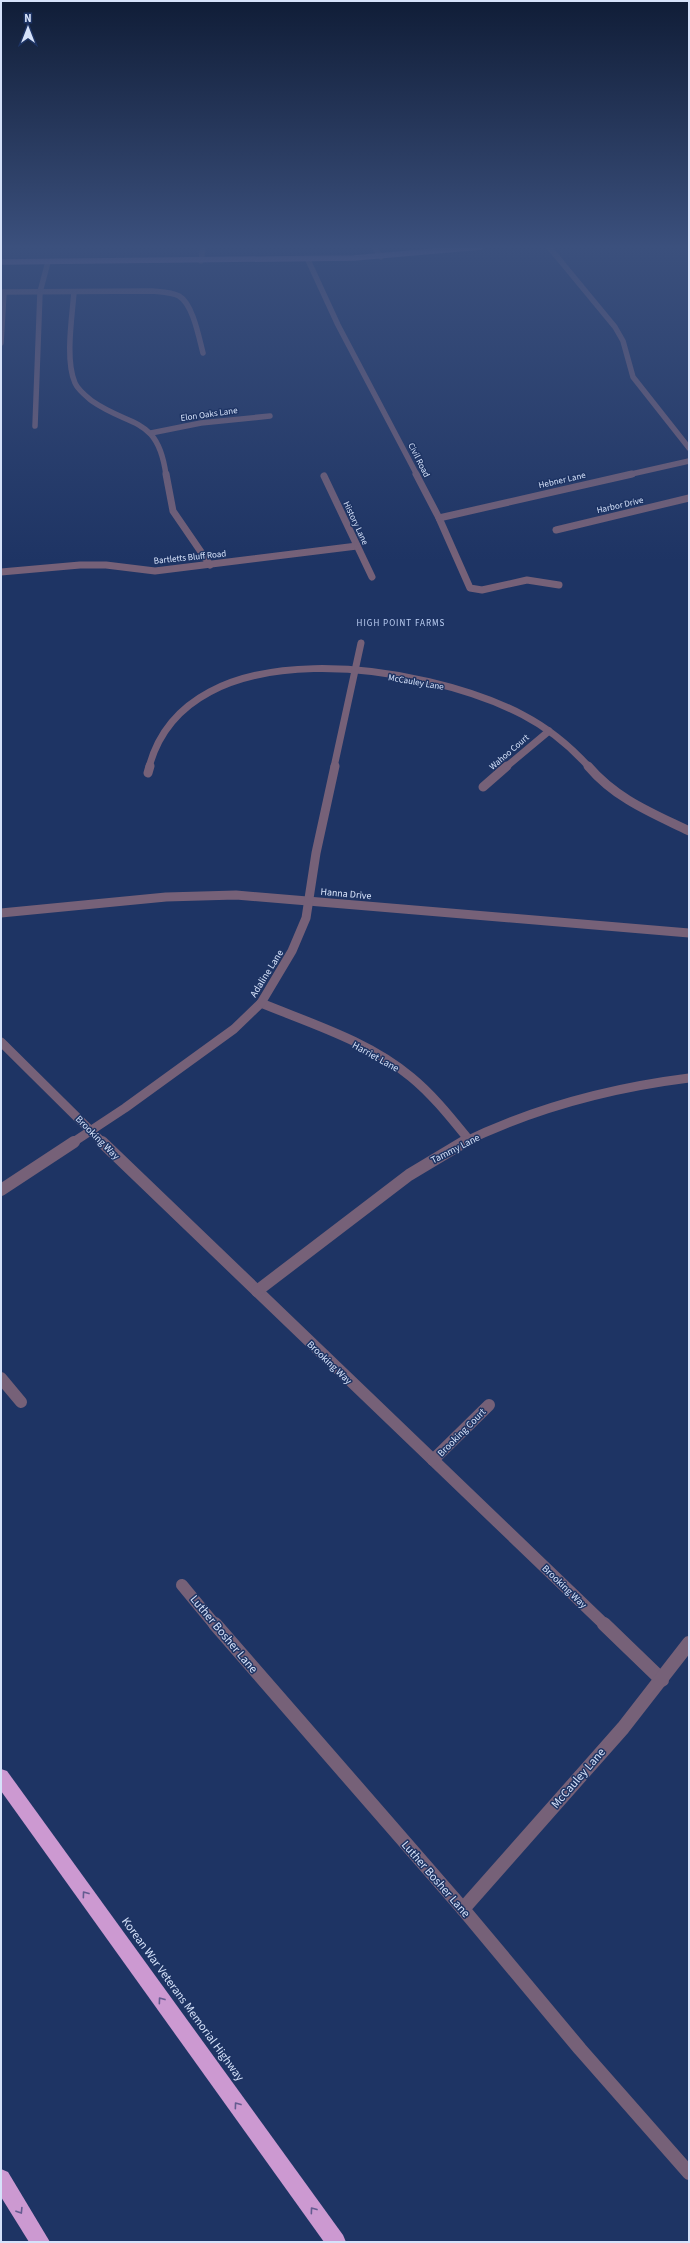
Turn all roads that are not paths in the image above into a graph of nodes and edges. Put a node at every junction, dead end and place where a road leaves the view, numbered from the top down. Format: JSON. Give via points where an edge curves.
{"nodes":[{"id":1,"x":38,"y":352,"type":"edge"},
{"id":2,"x":72,"y":352,"type":"edge"},
{"id":3,"x":353,"y":352,"type":"edge"},
{"id":4,"x":626,"y":352,"type":"edge"},
{"id":5,"x":270,"y":416,"type":"dead end"},
{"id":6,"x":35,"y":426,"type":"dead end"},
{"id":7,"x":152,"y":433,"type":"junction"},
{"id":8,"x":689,"y":448,"type":"edge"},
{"id":9,"x":689,"y":461,"type":"edge"},
{"id":10,"x":324,"y":476,"type":"dead end"},
{"id":11,"x":689,"y":498,"type":"edge"},
{"id":12,"x":439,"y":518,"type":"junction"},
{"id":13,"x":556,"y":530,"type":"dead end"},
{"id":14,"x":357,"y":546,"type":"junction"},
{"id":15,"x":210,"y":564,"type":"junction"},
{"id":16,"x":1,"y":572,"type":"edge"},
{"id":17,"x":372,"y":577,"type":"dead end"},
{"id":18,"x":559,"y":586,"type":"dead end"},
{"id":19,"x":361,"y":643,"type":"dead end"},
{"id":20,"x":354,"y":672,"type":"junction"},
{"id":21,"x":549,"y":731,"type":"junction"},
{"id":22,"x":148,"y":773,"type":"dead end"},
{"id":23,"x":482,"y":788,"type":"dead end"},
{"id":24,"x":689,"y":831,"type":"edge"},
{"id":25,"x":308,"y":901,"type":"junction"},
{"id":26,"x":1,"y":913,"type":"edge"},
{"id":27,"x":689,"y":933,"type":"edge"},
{"id":28,"x":261,"y":1003,"type":"junction"},
{"id":29,"x":1,"y":1042,"type":"edge"},
{"id":30,"x":689,"y":1078,"type":"edge"},
{"id":31,"x":90,"y":1129,"type":"junction"},
{"id":32,"x":469,"y":1140,"type":"junction"},
{"id":33,"x":1,"y":1190,"type":"edge"},
{"id":34,"x":257,"y":1292,"type":"junction"},
{"id":35,"x":1,"y":1378,"type":"edge"},
{"id":36,"x":21,"y":1402,"type":"dead end"},
{"id":37,"x":489,"y":1404,"type":"dead end"},
{"id":38,"x":433,"y":1460,"type":"junction"},
{"id":39,"x":182,"y":1585,"type":"dead end"},
{"id":40,"x":689,"y":1643,"type":"edge"},
{"id":41,"x":662,"y":1680,"type":"junction"},
{"id":42,"x":1,"y":1778,"type":"edge"},
{"id":43,"x":463,"y":1909,"type":"junction"},
{"id":44,"x":689,"y":2173,"type":"edge"},
{"id":45,"x":1,"y":2179,"type":"edge"},
{"id":46,"x":40,"y":2242,"type":"edge"},
{"id":47,"x":336,"y":2242,"type":"edge"}],
"edges":[{"from":1,"to":6,"type":"street"},
{"from":2,"to":7,"type":"street","via":[[72,368],[76,385],[89,399]]},
{"from":3,"to":12,"type":"street","name":"Civil Road"},
{"from":4,"to":8,"type":"street","via":[[633,377]]},
{"from":5,"to":7,"type":"street","name":"Elon Oaks Lane"},
{"from":7,"to":15,"type":"street","via":[[160,447],[171,509]]},
{"from":9,"to":12,"type":"street","name":"Hebner Lane"},
{"from":10,"to":14,"type":"street","name":"History Lane"},
{"from":11,"to":13,"type":"street","name":"Harbor Drive"},
{"from":12,"to":18,"type":"street","name":"Civil Road","via":[[470,588],[482,590],[528,580]]},
{"from":14,"to":15,"type":"street","name":"Bartletts Bluff Road"},
{"from":14,"to":17,"type":"street","name":"History Lane"},
{"from":15,"to":16,"type":"street","name":"Bartletts Bluff Road","via":[[155,572],[106,565]]},
{"from":19,"to":20,"type":"street","name":"Adaline Lane"},
{"from":20,"to":21,"type":"street","name":"McCauley Lane","via":[[423,682],[461,691],[506,707]]},
{"from":20,"to":22,"type":"street","name":"McCauley Lane","via":[[290,670],[245,679],[211,692],[183,709],[163,730]]},
{"from":20,"to":25,"type":"street","name":"Adaline Lane"},
{"from":21,"to":23,"type":"street","name":"Wahoo Court"},
{"from":21,"to":24,"type":"street","name":"McCauley Lane","via":[[578,755],[598,778],[619,796],[652,815]]},
{"from":25,"to":26,"type":"street","name":"Hanna Drive","via":[[201,895]]},
{"from":25,"to":27,"type":"street","name":"Hanna Drive"},
{"from":25,"to":28,"type":"street","name":"Adaline Lane","via":[[304,922],[292,951]]},
{"from":28,"to":31,"type":"street","name":"Adaline Lane","via":[[234,1029],[125,1108]]},
{"from":28,"to":32,"type":"street","name":"Harriet Lane","via":[[363,1047],[402,1070],[429,1094]]},
{"from":29,"to":31,"type":"street","name":"Brooking Way"},
{"from":30,"to":32,"type":"street","name":"Tammy Lane","via":[[614,1089],[575,1099],[509,1122]]},
{"from":31,"to":33,"type":"street","name":"Adaline Lane"},
{"from":31,"to":34,"type":"street","name":"Brooking Way"},
{"from":32,"to":34,"type":"street","name":"Tammy Lane","via":[[408,1175]]},
{"from":34,"to":38,"type":"street","name":"Brooking Way"},
{"from":35,"to":36,"type":"street"},
{"from":37,"to":38,"type":"street","name":"Brooking Court"},
{"from":38,"to":41,"type":"street","name":"Brooking Way"},
{"from":39,"to":43,"type":"street","name":"Luther Bosher Lane"},
{"from":40,"to":41,"type":"street","name":"McCauley Lane"},
{"from":41,"to":43,"type":"street","name":"McCauley Lane","via":[[623,1728]]},
{"from":47,"to":42,"type":"highway","name":"Korean War Veterans Memorial Highway","one_way":true},
{"from":43,"to":44,"type":"street","name":"Luther Bosher Lane","via":[[580,2049]]},
{"from":45,"to":46,"type":"highway","one_way":true}]}
